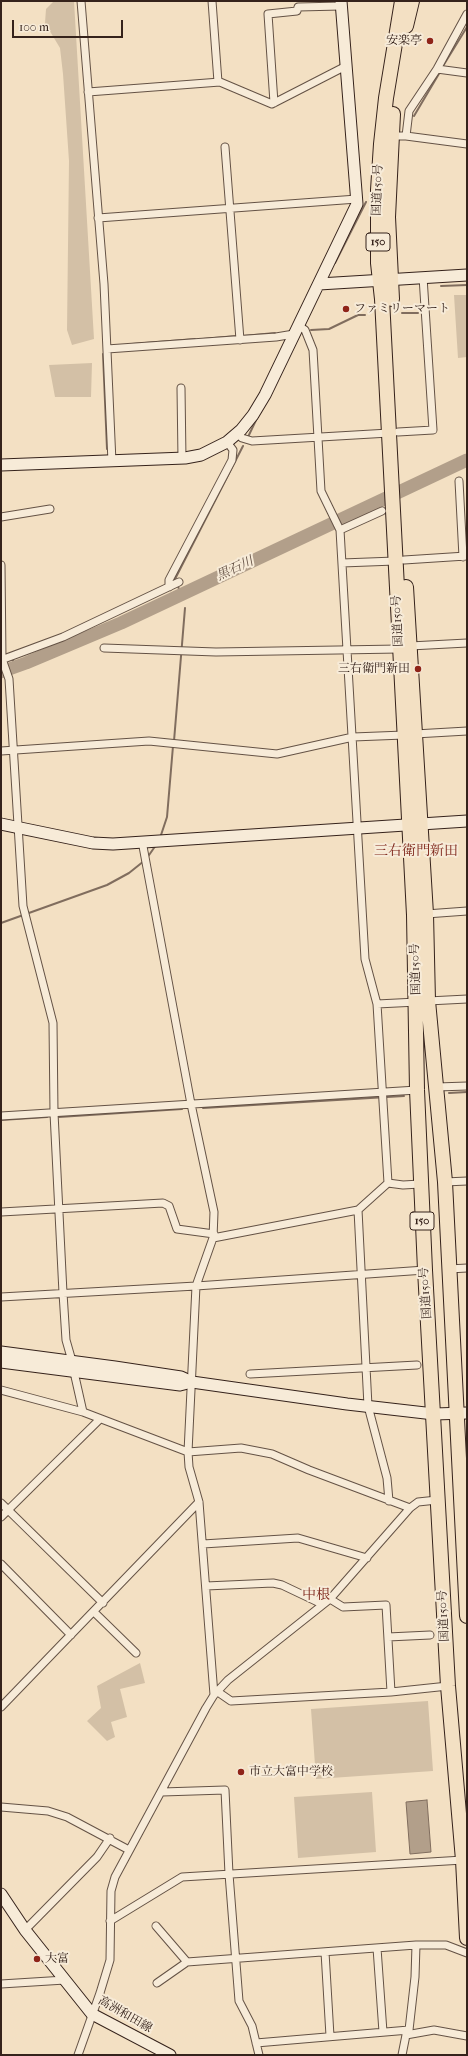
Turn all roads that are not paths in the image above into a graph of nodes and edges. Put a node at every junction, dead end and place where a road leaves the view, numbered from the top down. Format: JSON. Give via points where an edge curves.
{"nodes":[{"id":1,"x":81,"y":1,"type":"edge"},
{"id":2,"x":212,"y":1,"type":"edge"},
{"id":3,"x":402,"y":1,"type":"edge"},
{"id":4,"x":412,"y":1,"type":"edge"},
{"id":5,"x":341,"y":4,"type":"edge"},
{"id":6,"x":467,"y":14,"type":"edge"},
{"id":7,"x":346,"y":66,"type":"junction"},
{"id":8,"x":436,"y":69,"type":"junction"},
{"id":9,"x":467,"y":73,"type":"edge"},
{"id":10,"x":218,"y":82,"type":"junction"},
{"id":11,"x":88,"y":92,"type":"junction"},
{"id":12,"x":274,"y":103,"type":"junction"},
{"id":13,"x":391,"y":136,"type":"junction"},
{"id":14,"x":406,"y":136,"type":"junction"},
{"id":15,"x":467,"y":144,"type":"edge"},
{"id":16,"x":225,"y":147,"type":"dead end"},
{"id":17,"x":357,"y":199,"type":"junction"},
{"id":18,"x":229,"y":208,"type":"junction"},
{"id":19,"x":98,"y":218,"type":"junction"},
{"id":20,"x":467,"y":275,"type":"edge"},
{"id":21,"x":423,"y":277,"type":"junction"},
{"id":22,"x":386,"y":279,"type":"junction"},
{"id":23,"x":319,"y":284,"type":"junction"},
{"id":24,"x":296,"y":330,"type":"junction"},
{"id":25,"x":240,"y":340,"type":"junction"},
{"id":26,"x":107,"y":350,"type":"junction"},
{"id":27,"x":181,"y":388,"type":"dead end"},
{"id":28,"x":237,"y":433,"type":"junction"},
{"id":29,"x":393,"y":433,"type":"junction"},
{"id":30,"x":318,"y":437,"type":"junction"},
{"id":31,"x":227,"y":442,"type":"junction"},
{"id":32,"x":182,"y":459,"type":"junction"},
{"id":33,"x":112,"y":462,"type":"junction"},
{"id":34,"x":1,"y":465,"type":"edge"},
{"id":35,"x":459,"y":481,"type":"dead end"},
{"id":36,"x":392,"y":505,"type":"junction"},
{"id":37,"x":50,"y":509,"type":"dead end"},
{"id":38,"x":1,"y":517,"type":"edge"},
{"id":39,"x":340,"y":530,"type":"junction"},
{"id":40,"x":465,"y":557,"type":"edge"},
{"id":41,"x":400,"y":561,"type":"junction"},
{"id":42,"x":342,"y":563,"type":"junction"},
{"id":43,"x":1,"y":565,"type":"edge"},
{"id":44,"x":467,"y":643,"type":"edge"},
{"id":45,"x":405,"y":647,"type":"junction"},
{"id":46,"x":104,"y":648,"type":"dead end"},
{"id":47,"x":347,"y":650,"type":"junction"},
{"id":48,"x":1,"y":659,"type":"edge"},
{"id":49,"x":467,"y":731,"type":"edge"},
{"id":50,"x":410,"y":735,"type":"junction"},
{"id":51,"x":353,"y":738,"type":"junction"},
{"id":52,"x":1,"y":750,"type":"edge"},
{"id":53,"x":12,"y":750,"type":"junction"},
{"id":54,"x":467,"y":821,"type":"edge"},
{"id":55,"x":1,"y":824,"type":"edge"},
{"id":56,"x":415,"y":824,"type":"junction"},
{"id":57,"x":17,"y":827,"type":"junction"},
{"id":58,"x":357,"y":827,"type":"junction"},
{"id":59,"x":142,"y":841,"type":"junction"},
{"id":60,"x":467,"y":911,"type":"edge"},
{"id":61,"x":426,"y":914,"type":"junction"},
{"id":62,"x":467,"y":999,"type":"edge"},
{"id":63,"x":422,"y":1001,"type":"junction"},
{"id":64,"x":377,"y":1004,"type":"junction"},
{"id":65,"x":467,"y":1086,"type":"edge"},
{"id":66,"x":437,"y":1087,"type":"junction"},
{"id":67,"x":417,"y":1090,"type":"junction"},
{"id":68,"x":382,"y":1095,"type":"junction"},
{"id":69,"x":191,"y":1104,"type":"junction"},
{"id":70,"x":54,"y":1113,"type":"junction"},
{"id":71,"x":1,"y":1116,"type":"edge"},
{"id":72,"x":467,"y":1181,"type":"edge"},
{"id":73,"x":444,"y":1182,"type":"junction"},
{"id":74,"x":388,"y":1183,"type":"junction"},
{"id":75,"x":420,"y":1184,"type":"junction"},
{"id":76,"x":59,"y":1208,"type":"junction"},
{"id":77,"x":358,"y":1210,"type":"junction"},
{"id":78,"x":1,"y":1212,"type":"edge"},
{"id":79,"x":214,"y":1236,"type":"junction"},
{"id":80,"x":467,"y":1268,"type":"edge"},
{"id":81,"x":449,"y":1269,"type":"junction"},
{"id":82,"x":425,"y":1270,"type":"junction"},
{"id":83,"x":360,"y":1274,"type":"junction"},
{"id":84,"x":196,"y":1286,"type":"junction"},
{"id":85,"x":63,"y":1293,"type":"junction"},
{"id":86,"x":1,"y":1297,"type":"edge"},
{"id":87,"x":1,"y":1352,"type":"edge"},
{"id":88,"x":1,"y":1362,"type":"edge"},
{"id":89,"x":417,"y":1365,"type":"dead end"},
{"id":90,"x":73,"y":1366,"type":"junction"},
{"id":91,"x":366,"y":1367,"type":"junction"},
{"id":92,"x":250,"y":1374,"type":"dead end"},
{"id":93,"x":192,"y":1382,"type":"junction"},
{"id":94,"x":1,"y":1390,"type":"edge"},
{"id":95,"x":368,"y":1406,"type":"junction"},
{"id":96,"x":83,"y":1412,"type":"junction"},
{"id":97,"x":462,"y":1413,"type":"edge"},
{"id":98,"x":434,"y":1414,"type":"junction"},
{"id":99,"x":100,"y":1420,"type":"junction"},
{"id":100,"x":188,"y":1452,"type":"junction"},
{"id":101,"x":437,"y":1500,"type":"junction"},
{"id":102,"x":389,"y":1501,"type":"junction"},
{"id":103,"x":199,"y":1502,"type":"junction"},
{"id":104,"x":1,"y":1503,"type":"edge"},
{"id":105,"x":410,"y":1508,"type":"junction"},
{"id":106,"x":8,"y":1510,"type":"junction"},
{"id":107,"x":1,"y":1517,"type":"edge"},
{"id":108,"x":465,"y":1523,"type":"edge"},
{"id":109,"x":203,"y":1544,"type":"junction"},
{"id":110,"x":367,"y":1558,"type":"junction"},
{"id":111,"x":1,"y":1564,"type":"edge"},
{"id":112,"x":206,"y":1586,"type":"junction"},
{"id":113,"x":330,"y":1598,"type":"junction"},
{"id":114,"x":103,"y":1603,"type":"junction"},
{"id":115,"x":322,"y":1604,"type":"junction"},
{"id":116,"x":94,"y":1612,"type":"junction"},
{"id":117,"x":467,"y":1616,"type":"edge"},
{"id":118,"x":71,"y":1635,"type":"junction"},
{"id":119,"x":430,"y":1635,"type":"dead end"},
{"id":120,"x":388,"y":1637,"type":"junction"},
{"id":121,"x":136,"y":1653,"type":"dead end"},
{"id":122,"x":448,"y":1686,"type":"junction"},
{"id":123,"x":391,"y":1692,"type":"junction"},
{"id":124,"x":216,"y":1694,"type":"junction"},
{"id":125,"x":1,"y":1707,"type":"edge"},
{"id":126,"x":162,"y":1792,"type":"junction"},
{"id":127,"x":1,"y":1807,"type":"edge"},
{"id":128,"x":110,"y":1838,"type":"junction"},
{"id":129,"x":129,"y":1850,"type":"junction"},
{"id":130,"x":463,"y":1860,"type":"junction"},
{"id":131,"x":229,"y":1874,"type":"junction"},
{"id":132,"x":1,"y":1894,"type":"edge"},
{"id":133,"x":110,"y":1921,"type":"junction"},
{"id":134,"x":156,"y":1926,"type":"dead end"},
{"id":135,"x":25,"y":1930,"type":"junction"},
{"id":136,"x":467,"y":1938,"type":"edge"},
{"id":137,"x":416,"y":1945,"type":"junction"},
{"id":138,"x":377,"y":1948,"type":"junction"},
{"id":139,"x":325,"y":1952,"type":"junction"},
{"id":140,"x":467,"y":1952,"type":"edge"},
{"id":141,"x":236,"y":1959,"type":"junction"},
{"id":142,"x":187,"y":1962,"type":"junction"},
{"id":143,"x":65,"y":1980,"type":"junction"},
{"id":144,"x":157,"y":1983,"type":"dead end"},
{"id":145,"x":1,"y":1984,"type":"edge"},
{"id":146,"x":92,"y":2014,"type":"junction"},
{"id":147,"x":382,"y":2032,"type":"junction"},
{"id":148,"x":407,"y":2033,"type":"junction"},
{"id":149,"x":330,"y":2036,"type":"junction"},
{"id":150,"x":467,"y":2036,"type":"edge"},
{"id":151,"x":256,"y":2043,"type":"junction"},
{"id":152,"x":78,"y":2055,"type":"edge"},
{"id":153,"x":170,"y":2055,"type":"edge"},
{"id":154,"x":259,"y":2055,"type":"edge"},
{"id":155,"x":402,"y":2055,"type":"edge"}],
"edges":[{"from":1,"to":11,"type":"street"},
{"from":2,"to":10,"type":"street"},
{"from":3,"to":22,"type":"highway","name":"国道150号","number":"150","via":[[381,144],[377,223],[378,263]]},
{"from":4,"to":13,"type":"highway","name":"国道150号","number":"150","via":[[396,86]]},
{"from":5,"to":7,"type":"street"},
{"from":5,"to":12,"type":"street","via":[[298,7],[297,11],[268,14]]},
{"from":6,"to":8,"type":"street"},
{"from":7,"to":12,"type":"street"},
{"from":7,"to":17,"type":"street"},
{"from":8,"to":9,"type":"street"},
{"from":8,"to":14,"type":"street","via":[[409,111]]},
{"from":10,"to":11,"type":"street"},
{"from":10,"to":12,"type":"street"},
{"from":11,"to":19,"type":"street"},
{"from":13,"to":14,"type":"street"},
{"from":13,"to":22,"type":"highway","name":"国道150号","number":"150"},
{"from":14,"to":15,"type":"street"},
{"from":16,"to":18,"type":"street"},
{"from":17,"to":18,"type":"street"},
{"from":17,"to":23,"type":"street","via":[[353,214]]},
{"from":18,"to":19,"type":"street"},
{"from":18,"to":25,"type":"street"},
{"from":19,"to":26,"type":"street"},
{"from":20,"to":21,"type":"street"},
{"from":21,"to":22,"type":"street"},
{"from":21,"to":29,"type":"street","via":[[434,430]]},
{"from":22,"to":23,"type":"street"},
{"from":22,"to":29,"type":"highway","name":"国道150号","number":"150"},
{"from":23,"to":24,"type":"street"},
{"from":24,"to":25,"type":"street"},
{"from":24,"to":28,"type":"street","via":[[265,395],[253,415]]},
{"from":24,"to":30,"type":"street","via":[[304,330],[313,350]]},
{"from":25,"to":26,"type":"street"},
{"from":26,"to":33,"type":"street"},
{"from":27,"to":32,"type":"street"},
{"from":28,"to":30,"type":"street","via":[[242,438],[252,441]]},
{"from":28,"to":31,"type":"street"},
{"from":29,"to":30,"type":"street"},
{"from":29,"to":36,"type":"highway","name":"国道150号","number":"150","via":[[395,481]]},
{"from":30,"to":39,"type":"street","via":[[321,491]]},
{"from":31,"to":32,"type":"street","via":[[201,455]]},
{"from":31,"to":48,"type":"street","via":[[233,450],[232,460],[170,580],[174,585],[63,637]]},
{"from":32,"to":33,"type":"street"},
{"from":33,"to":34,"type":"street"},
{"from":35,"to":40,"type":"street"},
{"from":36,"to":39,"type":"street"},
{"from":36,"to":41,"type":"highway","name":"国道150号","number":"150"},
{"from":37,"to":38,"type":"street"},
{"from":39,"to":42,"type":"street"},
{"from":40,"to":41,"type":"street"},
{"from":41,"to":42,"type":"street"},
{"from":41,"to":45,"type":"highway","name":"国道150号","number":"150"},
{"from":42,"to":47,"type":"street"},
{"from":43,"to":48,"type":"street"},
{"from":44,"to":45,"type":"street"},
{"from":45,"to":47,"type":"street"},
{"from":45,"to":50,"type":"highway","name":"国道150号","number":"150"},
{"from":46,"to":47,"type":"street","via":[[181,651]]},
{"from":47,"to":51,"type":"street"},
{"from":48,"to":53,"type":"street","via":[[9,679]]},
{"from":49,"to":50,"type":"street"},
{"from":50,"to":51,"type":"street"},
{"from":50,"to":56,"type":"highway","name":"国道150号","number":"150"},
{"from":51,"to":53,"type":"street","via":[[278,754],[149,740]]},
{"from":51,"to":58,"type":"street"},
{"from":52,"to":53,"type":"street"},
{"from":53,"to":57,"type":"street"},
{"from":54,"to":56,"type":"street"},
{"from":55,"to":57,"type":"street"},
{"from":56,"to":58,"type":"street"},
{"from":56,"to":61,"type":"highway","name":"国道150号","number":"150"},
{"from":56,"to":63,"type":"highway","name":"国道150号","number":"150"},
{"from":57,"to":59,"type":"street","via":[[93,842],[113,844]]},
{"from":57,"to":70,"type":"street","via":[[24,914],[52,1023]]},
{"from":58,"to":59,"type":"street"},
{"from":58,"to":64,"type":"street","via":[[365,958]]},
{"from":59,"to":69,"type":"street"},
{"from":60,"to":61,"type":"street"},
{"from":61,"to":63,"type":"highway","name":"国道150号","number":"150"},
{"from":62,"to":63,"type":"street"},
{"from":63,"to":64,"type":"street"},
{"from":63,"to":66,"type":"highway","name":"国道150号","number":"150"},
{"from":63,"to":67,"type":"highway","name":"国道150号","number":"150"},
{"from":64,"to":68,"type":"street"},
{"from":65,"to":66,"type":"street"},
{"from":66,"to":73,"type":"highway","name":"国道150号","number":"150"},
{"from":67,"to":68,"type":"street"},
{"from":67,"to":75,"type":"highway","name":"国道150号","number":"150"},
{"from":68,"to":69,"type":"street"},
{"from":68,"to":74,"type":"street"},
{"from":69,"to":70,"type":"street"},
{"from":69,"to":79,"type":"street","via":[[214,1212]]},
{"from":70,"to":71,"type":"street"},
{"from":70,"to":76,"type":"street"},
{"from":72,"to":73,"type":"street"},
{"from":73,"to":81,"type":"highway","name":"国道150号","number":"150"},
{"from":74,"to":75,"type":"street"},
{"from":74,"to":77,"type":"street"},
{"from":75,"to":82,"type":"highway","name":"国道150号","number":"150"},
{"from":76,"to":78,"type":"street"},
{"from":76,"to":79,"type":"street","via":[[163,1203],[169,1206],[177,1229]]},
{"from":76,"to":85,"type":"street"},
{"from":77,"to":79,"type":"street"},
{"from":77,"to":83,"type":"street"},
{"from":79,"to":84,"type":"street"},
{"from":80,"to":81,"type":"street"},
{"from":81,"to":97,"type":"highway","name":"国道150号","number":"150"},
{"from":82,"to":83,"type":"street"},
{"from":82,"to":98,"type":"highway","name":"国道150号","number":"150"},
{"from":83,"to":84,"type":"street"},
{"from":83,"to":91,"type":"street"},
{"from":84,"to":85,"type":"street"},
{"from":84,"to":93,"type":"street"},
{"from":85,"to":86,"type":"street"},
{"from":85,"to":90,"type":"street","via":[[66,1340]]},
{"from":87,"to":90,"type":"street"},
{"from":88,"to":90,"type":"street"},
{"from":89,"to":91,"type":"street"},
{"from":90,"to":93,"type":"street","via":[[181,1377]]},
{"from":90,"to":96,"type":"street"},
{"from":91,"to":92,"type":"street"},
{"from":91,"to":95,"type":"street"},
{"from":93,"to":95,"type":"street"},
{"from":93,"to":100,"type":"street"},
{"from":94,"to":96,"type":"street"},
{"from":95,"to":98,"type":"street"},
{"from":95,"to":102,"type":"street","via":[[388,1478]]},
{"from":96,"to":99,"type":"street"},
{"from":97,"to":98,"type":"street"},
{"from":97,"to":108,"type":"highway","name":"国道150号","number":"150"},
{"from":98,"to":101,"type":"highway","name":"国道150号","number":"150"},
{"from":99,"to":100,"type":"street"},
{"from":99,"to":106,"type":"street"},
{"from":100,"to":102,"type":"street","via":[[241,1448],[272,1454]]},
{"from":100,"to":103,"type":"street","via":[[189,1467]]},
{"from":101,"to":105,"type":"street","via":[[418,1502]]},
{"from":101,"to":122,"type":"highway","name":"国道150号","number":"150"},
{"from":102,"to":105,"type":"street"},
{"from":103,"to":109,"type":"street"},
{"from":103,"to":114,"type":"street"},
{"from":104,"to":106,"type":"street"},
{"from":105,"to":110,"type":"street"},
{"from":106,"to":107,"type":"street"},
{"from":106,"to":114,"type":"street"},
{"from":108,"to":117,"type":"highway","name":"国道150号","number":"150"},
{"from":109,"to":110,"type":"street","via":[[298,1538]]},
{"from":109,"to":112,"type":"street"},
{"from":110,"to":113,"type":"street"},
{"from":111,"to":118,"type":"street"},
{"from":112,"to":115,"type":"street","via":[[282,1584]]},
{"from":112,"to":124,"type":"street"},
{"from":113,"to":115,"type":"street"},
{"from":113,"to":120,"type":"street","via":[[343,1607],[386,1605]]},
{"from":114,"to":116,"type":"street"},
{"from":115,"to":124,"type":"street","via":[[228,1680]]},
{"from":116,"to":118,"type":"street"},
{"from":116,"to":121,"type":"street"},
{"from":118,"to":125,"type":"street"},
{"from":119,"to":120,"type":"street"},
{"from":120,"to":123,"type":"street"},
{"from":122,"to":123,"type":"street"},
{"from":122,"to":130,"type":"highway","name":"国道150号","number":"150"},
{"from":123,"to":124,"type":"street","via":[[231,1701]]},
{"from":124,"to":126,"type":"street"},
{"from":126,"to":129,"type":"street"},
{"from":126,"to":131,"type":"street","via":[[225,1790]]},
{"from":127,"to":128,"type":"street","via":[[48,1811]]},
{"from":128,"to":129,"type":"street"},
{"from":128,"to":135,"type":"street","via":[[97,1857]]},
{"from":129,"to":133,"type":"street","via":[[111,1891]]},
{"from":130,"to":131,"type":"street"},
{"from":130,"to":136,"type":"highway","name":"国道150号","number":"150"},
{"from":131,"to":133,"type":"street","via":[[182,1877]]},
{"from":131,"to":141,"type":"street"},
{"from":132,"to":135,"type":"street","name":"高洲和田線"},
{"from":133,"to":146,"type":"street","via":[[110,1960]]},
{"from":134,"to":142,"type":"street"},
{"from":135,"to":143,"type":"street","name":"高洲和田線"},
{"from":137,"to":138,"type":"street"},
{"from":137,"to":140,"type":"street","via":[[446,1945]]},
{"from":137,"to":148,"type":"street","via":[[415,1977]]},
{"from":138,"to":139,"type":"street"},
{"from":138,"to":147,"type":"street"},
{"from":139,"to":141,"type":"street"},
{"from":139,"to":149,"type":"street"},
{"from":141,"to":142,"type":"street"},
{"from":141,"to":151,"type":"street","via":[[239,2001],[252,2026]]},
{"from":142,"to":144,"type":"street"},
{"from":143,"to":145,"type":"street"},
{"from":143,"to":146,"type":"street","name":"高洲和田線"},
{"from":146,"to":152,"type":"street"},
{"from":146,"to":153,"type":"street","name":"高洲和田線"},
{"from":147,"to":148,"type":"street"},
{"from":147,"to":149,"type":"street"},
{"from":148,"to":150,"type":"street","via":[[434,2030]]},
{"from":148,"to":155,"type":"street"},
{"from":149,"to":151,"type":"street"},
{"from":151,"to":154,"type":"street"}]}
